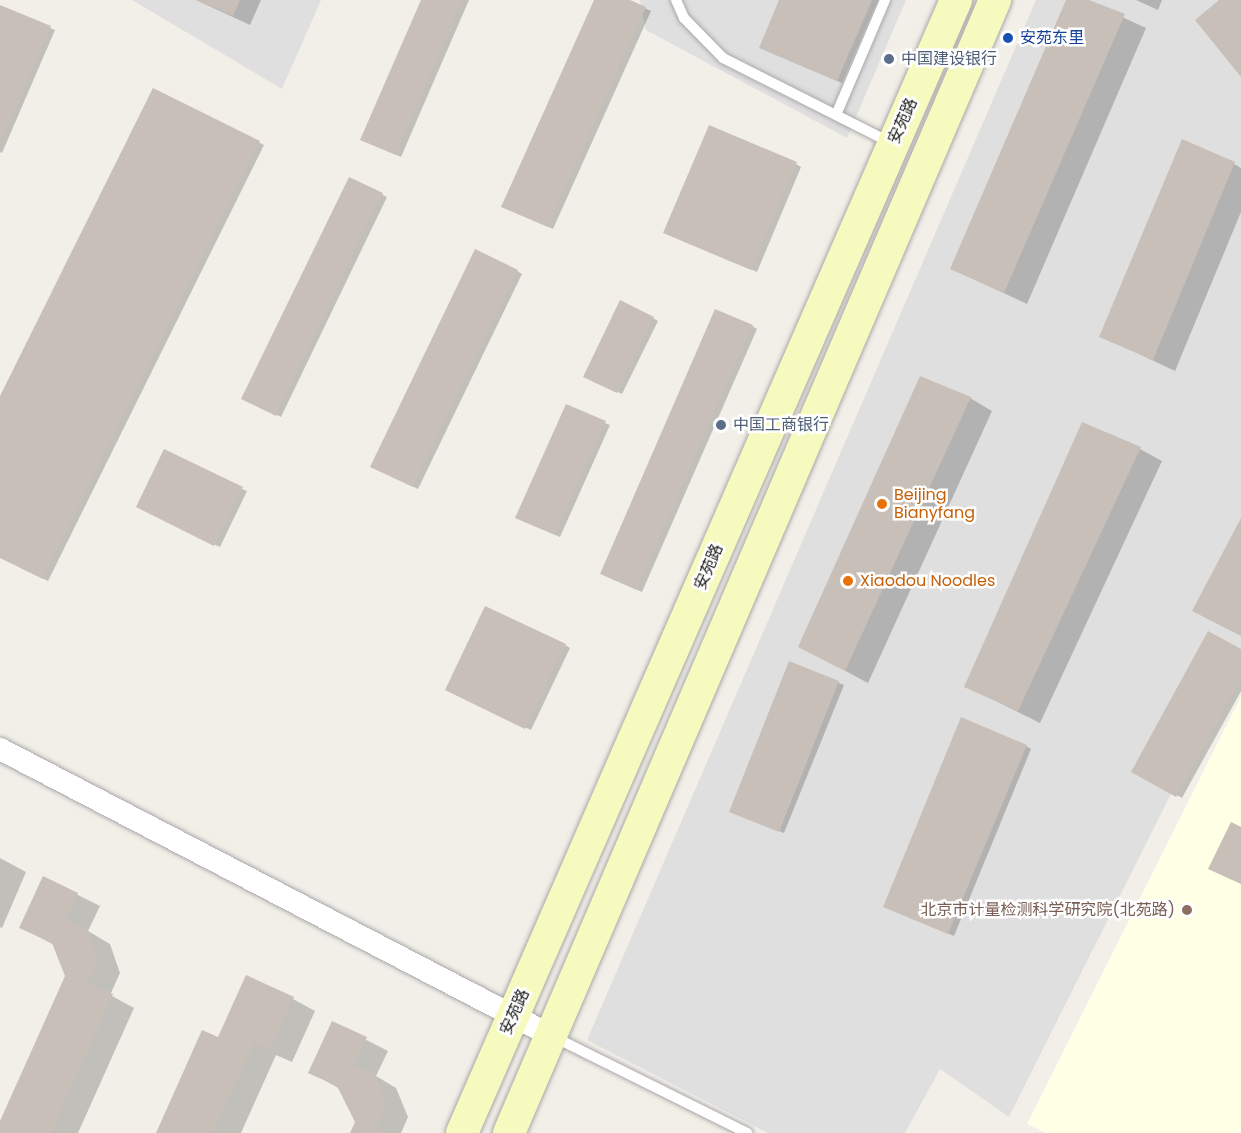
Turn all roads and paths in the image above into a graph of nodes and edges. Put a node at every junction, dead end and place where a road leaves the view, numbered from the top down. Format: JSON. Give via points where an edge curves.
{"nodes":[{"id":1,"x":676,"y":0,"type":"edge"},
{"id":2,"x":885,"y":0,"type":"edge"},
{"id":3,"x":956,"y":0,"type":"edge"},
{"id":4,"x":995,"y":0,"type":"edge"},
{"id":5,"x":836,"y":115,"type":"junction"},
{"id":6,"x":892,"y":144,"type":"junction"},
{"id":7,"x":0,"y":749,"type":"edge"},
{"id":8,"x":514,"y":1016,"type":"junction"},
{"id":9,"x":552,"y":1036,"type":"junction"},
{"id":10,"x":462,"y":1133,"type":"edge"},
{"id":11,"x":509,"y":1133,"type":"edge"},
{"id":12,"x":747,"y":1133,"type":"edge"}],
"edges":[{"from":1,"to":5,"type":"lane","via":[[684,18],[723,58]]},
{"from":2,"to":5,"type":"lane"},
{"from":3,"to":6,"type":"main road","name":"安苑路"},
{"from":4,"to":9,"type":"main road"},
{"from":5,"to":6,"type":"lane"},
{"from":6,"to":8,"type":"main road","name":"安苑路"},
{"from":7,"to":8,"type":"street"},
{"from":8,"to":9,"type":"street"},
{"from":8,"to":10,"type":"main road","name":"安苑路"},
{"from":9,"to":11,"type":"main road"},
{"from":9,"to":12,"type":"lane"}]}
